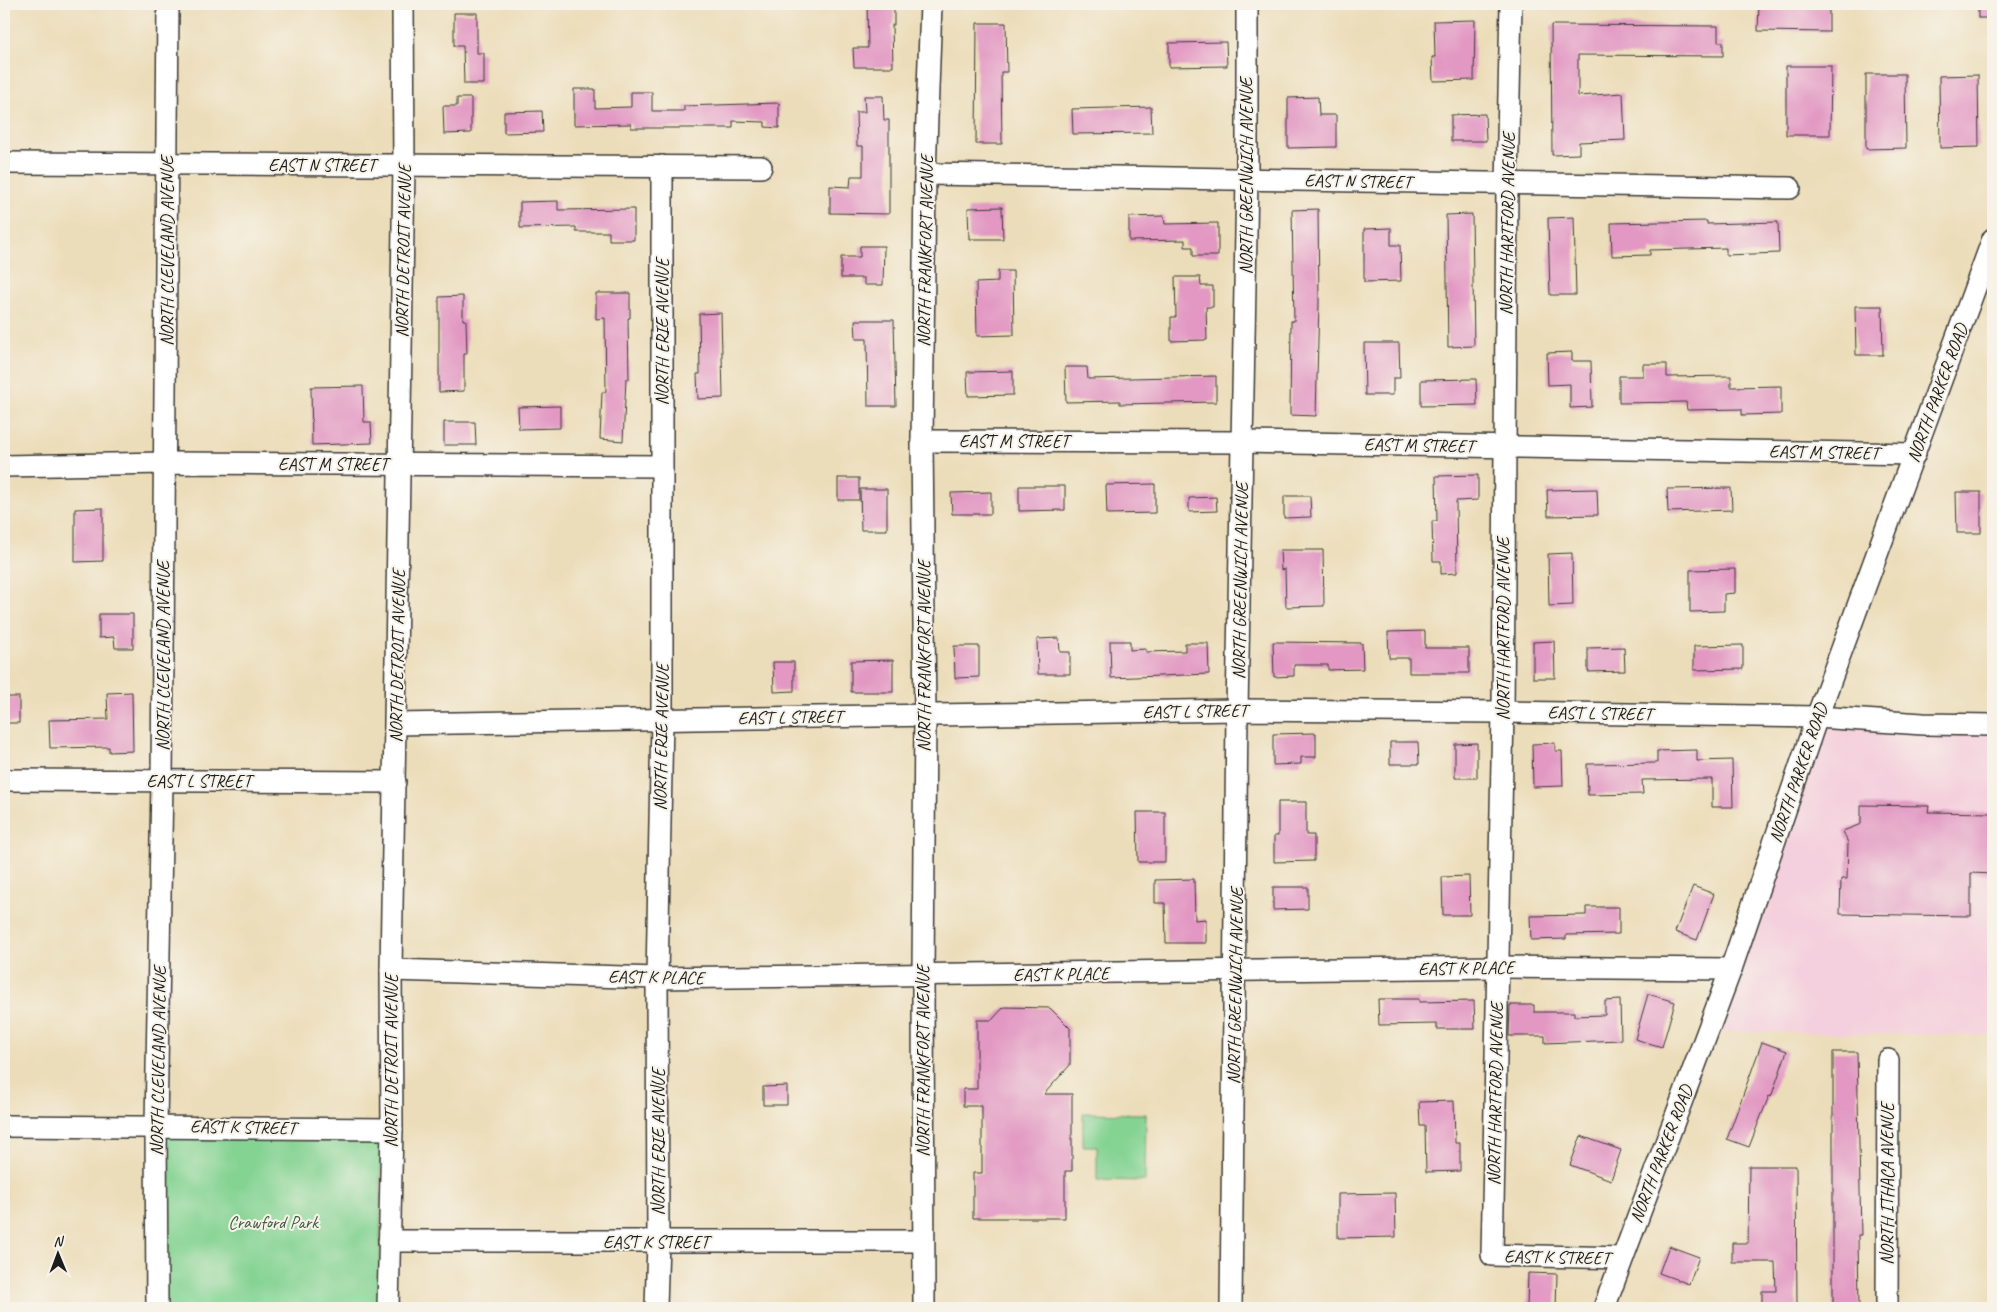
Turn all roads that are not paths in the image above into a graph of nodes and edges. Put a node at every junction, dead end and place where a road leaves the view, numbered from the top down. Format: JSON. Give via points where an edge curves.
{"nodes":[{"id":1,"x":168,"y":4,"type":"edge"},
{"id":2,"x":404,"y":4,"type":"edge"},
{"id":3,"x":931,"y":4,"type":"edge"},
{"id":4,"x":1247,"y":4,"type":"edge"},
{"id":5,"x":1511,"y":4,"type":"edge"},
{"id":6,"x":4,"y":163,"type":"edge"},
{"id":7,"x":168,"y":164,"type":"junction"},
{"id":8,"x":404,"y":165,"type":"junction"},
{"id":9,"x":662,"y":166,"type":"junction"},
{"id":10,"x":761,"y":167,"type":"dead end"},
{"id":11,"x":925,"y":174,"type":"junction"},
{"id":12,"x":1247,"y":179,"type":"junction"},
{"id":13,"x":1506,"y":184,"type":"junction"},
{"id":14,"x":1790,"y":188,"type":"dead end"},
{"id":15,"x":1993,"y":239,"type":"edge"},
{"id":16,"x":922,"y":440,"type":"junction"},
{"id":17,"x":1243,"y":442,"type":"junction"},
{"id":18,"x":1504,"y":447,"type":"junction"},
{"id":19,"x":1915,"y":454,"type":"junction"},
{"id":20,"x":165,"y":463,"type":"junction"},
{"id":21,"x":400,"y":465,"type":"junction"},
{"id":22,"x":4,"y":466,"type":"edge"},
{"id":23,"x":662,"y":466,"type":"junction"},
{"id":24,"x":1237,"y":710,"type":"junction"},
{"id":25,"x":1503,"y":712,"type":"junction"},
{"id":26,"x":926,"y":716,"type":"junction"},
{"id":27,"x":1816,"y":717,"type":"junction"},
{"id":28,"x":662,"y":719,"type":"junction"},
{"id":29,"x":396,"y":724,"type":"junction"},
{"id":30,"x":1993,"y":725,"type":"edge"},
{"id":31,"x":4,"y":780,"type":"edge"},
{"id":32,"x":162,"y":781,"type":"junction"},
{"id":33,"x":395,"y":782,"type":"junction"},
{"id":34,"x":1497,"y":967,"type":"junction"},
{"id":35,"x":1730,"y":969,"type":"junction"},
{"id":36,"x":391,"y":970,"type":"junction"},
{"id":37,"x":1235,"y":972,"type":"junction"},
{"id":38,"x":923,"y":976,"type":"junction"},
{"id":39,"x":657,"y":978,"type":"junction"},
{"id":40,"x":1888,"y":1060,"type":"dead end"},
{"id":41,"x":4,"y":1126,"type":"edge"},
{"id":42,"x":156,"y":1126,"type":"junction"},
{"id":43,"x":392,"y":1129,"type":"junction"},
{"id":44,"x":389,"y":1241,"type":"junction"},
{"id":45,"x":922,"y":1241,"type":"junction"},
{"id":46,"x":658,"y":1242,"type":"junction"},
{"id":47,"x":1492,"y":1255,"type":"joint"},
{"id":48,"x":1622,"y":1258,"type":"junction"},
{"id":49,"x":157,"y":1308,"type":"edge"},
{"id":50,"x":388,"y":1308,"type":"edge"},
{"id":51,"x":656,"y":1308,"type":"edge"},
{"id":52,"x":924,"y":1308,"type":"edge"},
{"id":53,"x":1231,"y":1308,"type":"edge"},
{"id":54,"x":1604,"y":1308,"type":"edge"},
{"id":55,"x":1887,"y":1308,"type":"edge"}],
"edges":[{"from":1,"to":7,"type":"street","name":"NORTH CLEVELAND AVENUE"},
{"from":2,"to":8,"type":"street","name":"NORTH DETROIT AVENUE"},
{"from":3,"to":11,"type":"street","name":"NORTH FRANKFORT AVENUE"},
{"from":4,"to":12,"type":"street","name":"NORTH GREENWICH AVENUE"},
{"from":5,"to":13,"type":"street","name":"NORTH HARTFORD AVENUE"},
{"from":6,"to":7,"type":"street","name":"EAST N STREET"},
{"from":7,"to":8,"type":"street","name":"EAST N STREET"},
{"from":7,"to":20,"type":"street","name":"NORTH CLEVELAND AVENUE"},
{"from":8,"to":9,"type":"street","name":"EAST N STREET"},
{"from":8,"to":21,"type":"street","name":"NORTH DETROIT AVENUE"},
{"from":9,"to":10,"type":"street","name":"EAST N STREET"},
{"from":9,"to":23,"type":"street","name":"NORTH ERIE AVENUE"},
{"from":11,"to":12,"type":"street","name":"EAST N STREET"},
{"from":11,"to":16,"type":"street","name":"NORTH FRANKFORT AVENUE"},
{"from":12,"to":13,"type":"street","name":"EAST N STREET"},
{"from":12,"to":17,"type":"street","name":"NORTH GREENWICH AVENUE"},
{"from":13,"to":14,"type":"street","name":"EAST N STREET"},
{"from":13,"to":18,"type":"street","name":"NORTH HARTFORD AVENUE"},
{"from":15,"to":19,"type":"street","name":"NORTH PARKER ROAD"},
{"from":16,"to":17,"type":"street","name":"EAST M STREET"},
{"from":16,"to":26,"type":"street","name":"NORTH FRANKFORT AVENUE"},
{"from":17,"to":18,"type":"street","name":"EAST M STREET"},
{"from":17,"to":24,"type":"street","name":"NORTH GREENWICH AVENUE"},
{"from":18,"to":19,"type":"street","name":"EAST M STREET"},
{"from":18,"to":25,"type":"street","name":"NORTH HARTFORD AVENUE"},
{"from":19,"to":27,"type":"street","name":"NORTH PARKER ROAD"},
{"from":20,"to":21,"type":"street","name":"EAST M STREET"},
{"from":20,"to":22,"type":"street","name":"EAST M STREET"},
{"from":20,"to":32,"type":"street","name":"NORTH CLEVELAND AVENUE"},
{"from":21,"to":23,"type":"street","name":"EAST M STREET"},
{"from":21,"to":29,"type":"street","name":"NORTH DETROIT AVENUE"},
{"from":23,"to":28,"type":"street","name":"NORTH ERIE AVENUE"},
{"from":24,"to":25,"type":"street","name":"EAST L STREET"},
{"from":24,"to":26,"type":"street","name":"EAST L STREET"},
{"from":24,"to":37,"type":"street","name":"NORTH GREENWICH AVENUE"},
{"from":25,"to":27,"type":"street","name":"EAST L STREET"},
{"from":25,"to":34,"type":"street","name":"NORTH HARTFORD AVENUE"},
{"from":26,"to":28,"type":"street","name":"EAST L STREET"},
{"from":26,"to":38,"type":"street","name":"NORTH FRANKFORT AVENUE"},
{"from":27,"to":30,"type":"street","name":"EAST L STREET"},
{"from":27,"to":35,"type":"street","name":"NORTH PARKER ROAD"},
{"from":28,"to":29,"type":"street","name":"EAST L STREET"},
{"from":28,"to":39,"type":"street","name":"NORTH ERIE AVENUE"},
{"from":29,"to":33,"type":"street","name":"NORTH DETROIT AVENUE"},
{"from":31,"to":32,"type":"street","name":"EAST L STREET"},
{"from":32,"to":33,"type":"street","name":"EAST L STREET"},
{"from":32,"to":42,"type":"street","name":"NORTH CLEVELAND AVENUE"},
{"from":33,"to":36,"type":"street","name":"NORTH DETROIT AVENUE"},
{"from":34,"to":35,"type":"street","name":"EAST K PLACE"},
{"from":34,"to":37,"type":"street","name":"EAST K PLACE"},
{"from":34,"to":47,"type":"street","name":"NORTH HARTFORD AVENUE"},
{"from":35,"to":48,"type":"street","name":"NORTH PARKER ROAD"},
{"from":36,"to":39,"type":"street","name":"EAST K PLACE"},
{"from":36,"to":43,"type":"street","name":"NORTH DETROIT AVENUE"},
{"from":37,"to":38,"type":"street","name":"EAST K PLACE"},
{"from":37,"to":53,"type":"street","name":"NORTH GREENWICH AVENUE"},
{"from":38,"to":39,"type":"street","name":"EAST K PLACE"},
{"from":38,"to":45,"type":"street","name":"NORTH FRANKFORT AVENUE"},
{"from":39,"to":46,"type":"street","name":"NORTH ERIE AVENUE"},
{"from":40,"to":55,"type":"street","name":"NORTH ITHACA AVENUE"},
{"from":41,"to":42,"type":"street","name":"EAST K STREET"},
{"from":42,"to":43,"type":"street","name":"EAST K STREET"},
{"from":42,"to":49,"type":"street","name":"NORTH CLEVELAND AVENUE"},
{"from":43,"to":44,"type":"street","name":"NORTH DETROIT AVENUE"},
{"from":44,"to":46,"type":"street","name":"EAST K STREET"},
{"from":44,"to":50,"type":"street","name":"NORTH DETROIT AVENUE"},
{"from":45,"to":46,"type":"street","name":"EAST K STREET"},
{"from":45,"to":52,"type":"street","name":"NORTH FRANKFORT AVENUE"},
{"from":46,"to":51,"type":"street","name":"NORTH ERIE AVENUE"},
{"from":47,"to":48,"type":"street","name":"EAST K STREET"},
{"from":48,"to":54,"type":"street","name":"NORTH PARKER ROAD"}]}
